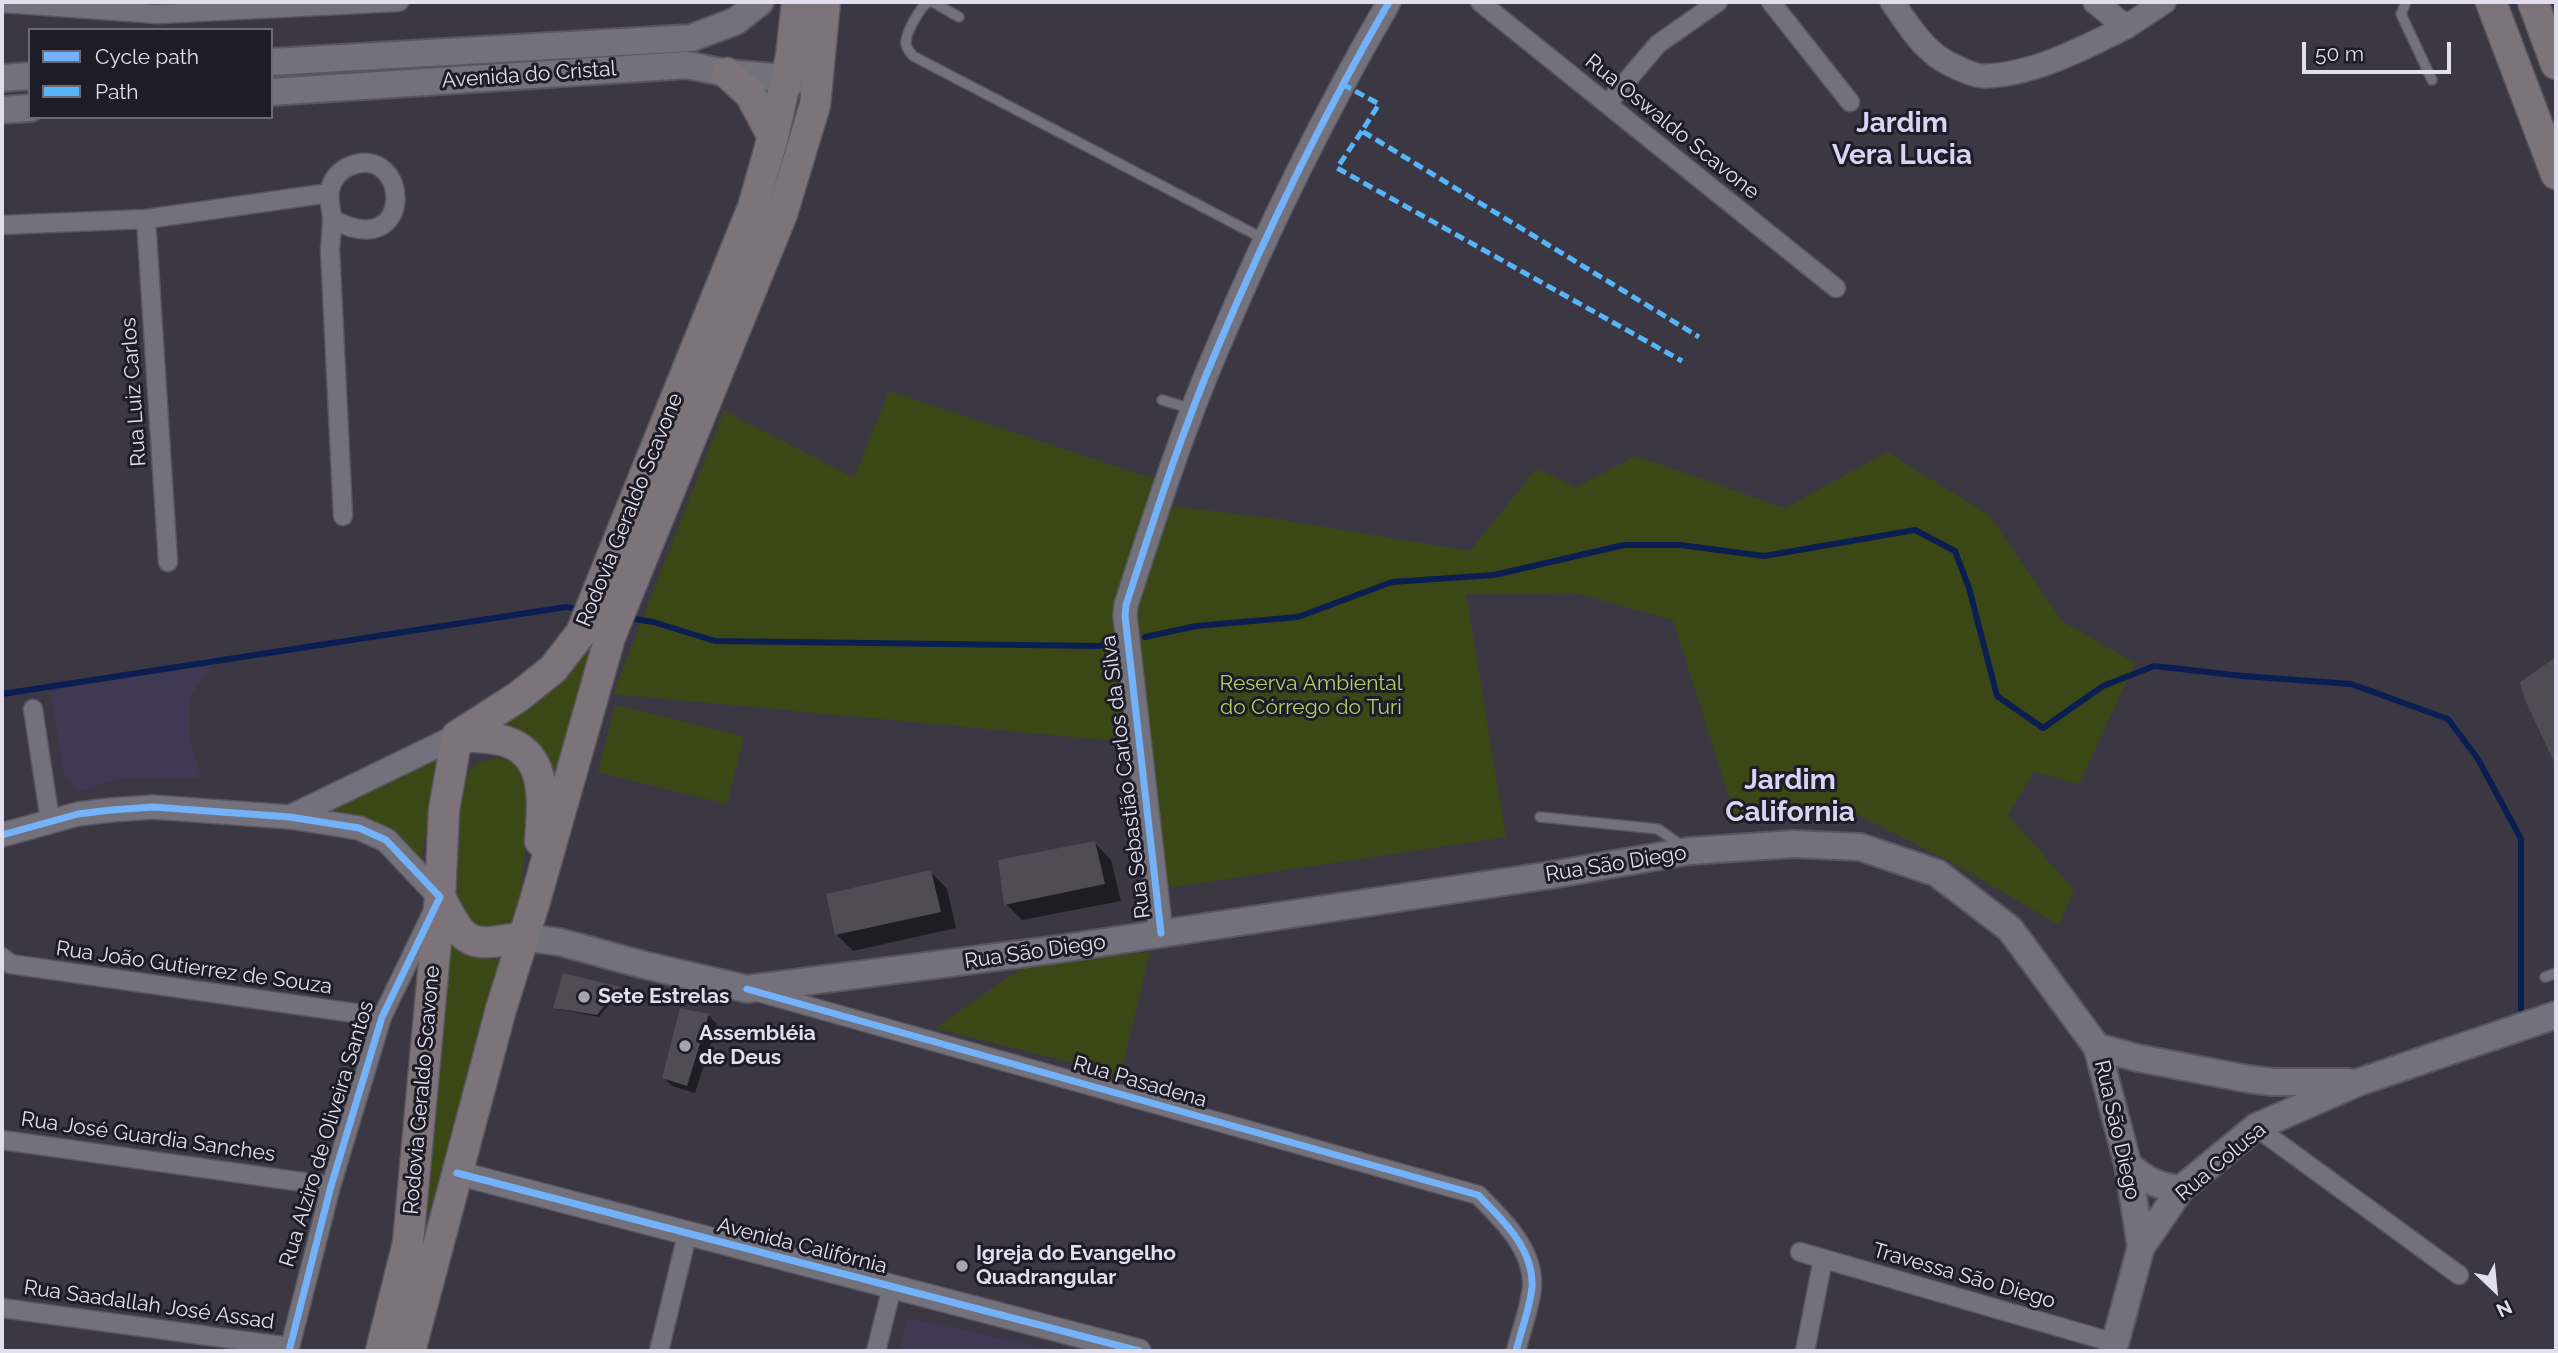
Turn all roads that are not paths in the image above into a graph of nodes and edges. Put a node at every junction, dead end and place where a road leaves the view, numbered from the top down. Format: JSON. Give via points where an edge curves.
{"nodes":[{"id":1,"x":399,"y":2,"type":"edge"},
{"id":2,"x":760,"y":2,"type":"edge"},
{"id":3,"x":797,"y":2,"type":"edge"},
{"id":4,"x":825,"y":2,"type":"edge"},
{"id":5,"x":931,"y":2,"type":"edge"},
{"id":6,"x":1389,"y":2,"type":"edge"},
{"id":7,"x":1480,"y":2,"type":"edge"},
{"id":8,"x":1718,"y":2,"type":"edge"},
{"id":9,"x":1771,"y":2,"type":"edge"},
{"id":10,"x":1892,"y":2,"type":"edge"},
{"id":11,"x":2095,"y":2,"type":"edge"},
{"id":12,"x":2164,"y":2,"type":"edge"},
{"id":13,"x":2406,"y":2,"type":"edge"},
{"id":14,"x":2491,"y":2,"type":"edge"},
{"id":15,"x":2533,"y":2,"type":"edge"},
{"id":16,"x":2,"y":3,"type":"edge"},
{"id":17,"x":34,"y":4,"type":"edge"},
{"id":18,"x":269,"y":4,"type":"edge"},
{"id":19,"x":959,"y":17,"type":"dead end"},
{"id":20,"x":2126,"y":27,"type":"junction"},
{"id":21,"x":273,"y":62,"type":"edge"},
{"id":22,"x":2556,"y":64,"type":"edge"},
{"id":23,"x":727,"y":73,"type":"junction"},
{"id":24,"x":28,"y":76,"type":"edge"},
{"id":25,"x":2,"y":78,"type":"edge"},
{"id":26,"x":786,"y":79,"type":"junction"},
{"id":27,"x":2432,"y":80,"type":"dead end"},
{"id":28,"x":817,"y":81,"type":"junction"},
{"id":29,"x":273,"y":92,"type":"edge"},
{"id":30,"x":1850,"y":102,"type":"dead end"},
{"id":31,"x":1607,"y":104,"type":"junction"},
{"id":32,"x":28,"y":108,"type":"edge"},
{"id":33,"x":2,"y":110,"type":"edge"},
{"id":34,"x":773,"y":137,"type":"junction"},
{"id":35,"x":2556,"y":174,"type":"edge"},
{"id":36,"x":329,"y":193,"type":"junction"},
{"id":37,"x":146,"y":219,"type":"junction"},
{"id":38,"x":332,"y":219,"type":"junction"},
{"id":39,"x":2,"y":225,"type":"edge"},
{"id":40,"x":1265,"y":239,"type":"junction"},
{"id":41,"x":1836,"y":288,"type":"dead end"},
{"id":42,"x":1162,"y":400,"type":"dead end"},
{"id":43,"x":1193,"y":409,"type":"junction"},
{"id":44,"x":343,"y":516,"type":"dead end"},
{"id":45,"x":168,"y":562,"type":"dead end"},
{"id":46,"x":33,"y":709,"type":"dead end"},
{"id":47,"x":457,"y":736,"type":"junction"},
{"id":48,"x":290,"y":817,"type":"junction"},
{"id":49,"x":1540,"y":817,"type":"dead end"},
{"id":50,"x":50,"y":820,"type":"junction"},
{"id":51,"x":2,"y":835,"type":"edge"},
{"id":52,"x":1689,"y":851,"type":"junction"},
{"id":53,"x":440,"y":897,"type":"junction"},
{"id":54,"x":535,"y":901,"type":"junction"},
{"id":55,"x":1161,"y":933,"type":"junction"},
{"id":56,"x":522,"y":937,"type":"junction"},
{"id":57,"x":2,"y":957,"type":"edge"},
{"id":58,"x":2556,"y":972,"type":"edge"},
{"id":59,"x":2544,"y":976,"type":"dead end"},
{"id":60,"x":829,"y":979,"type":"junction"},
{"id":61,"x":747,"y":989,"type":"junction"},
{"id":62,"x":823,"y":1011,"type":"junction"},
{"id":63,"x":2556,"y":1014,"type":"edge"},
{"id":64,"x":382,"y":1017,"type":"junction"},
{"id":65,"x":2098,"y":1047,"type":"junction"},
{"id":66,"x":2248,"y":1079,"type":"junction"},
{"id":67,"x":2360,"y":1082,"type":"junction"},
{"id":68,"x":2256,"y":1127,"type":"junction"},
{"id":69,"x":2,"y":1140,"type":"edge"},
{"id":70,"x":2128,"y":1166,"type":"junction"},
{"id":71,"x":457,"y":1173,"type":"junction"},
{"id":72,"x":331,"y":1186,"type":"junction"},
{"id":73,"x":2181,"y":1189,"type":"junction"},
{"id":74,"x":687,"y":1235,"type":"junction"},
{"id":75,"x":2141,"y":1248,"type":"junction"},
{"id":76,"x":1800,"y":1252,"type":"dead end"},
{"id":77,"x":1823,"y":1259,"type":"junction"},
{"id":78,"x":2459,"y":1275,"type":"dead end"},
{"id":79,"x":892,"y":1287,"type":"junction"},
{"id":80,"x":2,"y":1308,"type":"edge"},
{"id":81,"x":1096,"y":1346,"type":"edge"},
{"id":82,"x":2114,"y":1347,"type":"edge"},
{"id":83,"x":289,"y":1349,"type":"edge"},
{"id":84,"x":381,"y":1351,"type":"edge"},
{"id":85,"x":410,"y":1351,"type":"edge"},
{"id":86,"x":659,"y":1351,"type":"edge"},
{"id":87,"x":876,"y":1351,"type":"edge"},
{"id":88,"x":1139,"y":1351,"type":"edge"},
{"id":89,"x":1516,"y":1351,"type":"edge"},
{"id":90,"x":1805,"y":1351,"type":"edge"}],
"edges":[{"from":1,"to":18,"type":"street"},
{"from":2,"to":21,"type":"main road","name":"Avenida do Cristal","via":[[736,22],[691,38]]},
{"from":3,"to":26,"type":"main road","name":"Rodovia Geraldo Scavone"},
{"from":4,"to":28,"type":"main road","name":"Rodovia Geraldo Scavone"},
{"from":5,"to":19,"type":"lane"},
{"from":5,"to":40,"type":"lane","via":[[921,7],[906,41],[913,56]]},
{"from":6,"to":40,"type":"street","name":"Rua Sebastião Carlos da Silva","via":[[1346,76]]},
{"from":7,"to":31,"type":"street","name":"Rua Oswaldo Scavone"},
{"from":8,"to":31,"type":"street","via":[[1658,44]]},
{"from":9,"to":30,"type":"street"},
{"from":10,"to":20,"type":"street","via":[[1932,53],[1982,77],[2011,73],[2072,53]]},
{"from":11,"to":20,"type":"street"},
{"from":12,"to":20,"type":"street"},
{"from":13,"to":27,"type":"lane","via":[[2401,14]]},
{"from":14,"to":35,"type":"main road"},
{"from":15,"to":22,"type":"main road"},
{"from":16,"to":17,"type":"street"},
{"from":17,"to":18,"type":"street","via":[[158,14]]},
{"from":23,"to":26,"type":"main road","name":"Avenida do Cristal"},
{"from":23,"to":29,"type":"main road","name":"Avenida do Cristal","via":[[687,65]]},
{"from":23,"to":34,"type":"main road","via":[[750,94]]},
{"from":24,"to":25,"type":"main road"},
{"from":26,"to":28,"type":"main road","name":"Avenida do Cristal"},
{"from":26,"to":34,"type":"main road","name":"Rodovia Geraldo Scavone"},
{"from":28,"to":54,"type":"main road","name":"Rodovia Geraldo Scavone","via":[[815,105],[782,214],[610,637]]},
{"from":31,"to":41,"type":"street","name":"Rua Oswaldo Scavone"},
{"from":32,"to":33,"type":"main road"},
{"from":34,"to":47,"type":"main road","name":"Rodovia Geraldo Scavone","via":[[753,207],[581,633],[553,669]]},
{"from":36,"to":37,"type":"street"},
{"from":36,"to":38,"type":"street"},
{"from":36,"to":38,"type":"street","via":[[338,173],[358,164],[379,167],[397,193],[392,214],[376,228],[354,230]]},
{"from":37,"to":39,"type":"street"},
{"from":37,"to":45,"type":"street","name":"Rua Luiz Carlos"},
{"from":38,"to":44,"type":"street"},
{"from":40,"to":43,"type":"street","name":"Rua Sebastião Carlos da Silva"},
{"from":42,"to":43,"type":"lane"},
{"from":43,"to":55,"type":"street","name":"Rua Sebastião Carlos da Silva","via":[[1125,616]]},
{"from":46,"to":50,"type":"street"},
{"from":47,"to":48,"type":"street"},
{"from":47,"to":53,"type":"main road","name":"Rodovia Geraldo Scavone","via":[[444,810]]},
{"from":47,"to":54,"type":"main road","via":[[502,741],[524,751],[541,778]]},
{"from":48,"to":50,"type":"street","via":[[153,807]]},
{"from":48,"to":53,"type":"street","via":[[359,828],[386,840]]},
{"from":49,"to":52,"type":"lane","via":[[1658,829]]},
{"from":50,"to":51,"type":"street"},
{"from":52,"to":55,"type":"main road","name":"Rua São Diego"},
{"from":52,"to":65,"type":"main road","name":"Rua São Diego","via":[[1793,844],[1860,847],[1937,873],[2010,929]]},
{"from":53,"to":56,"type":"main road","via":[[455,928],[468,939],[484,944]]},
{"from":53,"to":64,"type":"street","name":"Rua Alziro de Oliveira Santos"},
{"from":53,"to":84,"type":"main road","name":"Rodovia Geraldo Scavone","via":[[408,1242]]},
{"from":54,"to":56,"type":"main road","name":"Rodovia Geraldo Scavone"},
{"from":55,"to":60,"type":"main road","name":"Rua São Diego"},
{"from":56,"to":61,"type":"main road","name":"Rua Pasadena","via":[[560,942]]},
{"from":56,"to":71,"type":"main road","name":"Rodovia Geraldo Scavone"},
{"from":57,"to":64,"type":"street","name":"Rua João Gutierrez de Souza","via":[[10,964]]},
{"from":58,"to":59,"type":"lane"},
{"from":60,"to":61,"type":"main road","name":"Rua São Diego"},
{"from":60,"to":62,"type":"street","via":[[820,992]]},
{"from":61,"to":62,"type":"street","name":"Rua Pasadena"},
{"from":62,"to":89,"type":"street","name":"Rua Pasadena","via":[[1478,1195],[1511,1229],[1527,1259],[1532,1286]]},
{"from":63,"to":67,"type":"main road","name":"Rua Colusa"},
{"from":64,"to":72,"type":"street","name":"Rua Alziro de Oliveira Santos"},
{"from":65,"to":66,"type":"main road","name":"Rua Colusa"},
{"from":65,"to":70,"type":"main road","name":"Rua São Diego"},
{"from":66,"to":67,"type":"main road","name":"Rua Colusa"},
{"from":66,"to":68,"type":"main road","via":[[2259,1108]]},
{"from":67,"to":68,"type":"main road","name":"Rua Colusa"},
{"from":68,"to":73,"type":"main road","name":"Rua Colusa"},
{"from":68,"to":78,"type":"street"},
{"from":69,"to":72,"type":"street","name":"Rua José Guardia Sanches"},
{"from":70,"to":73,"type":"main road","via":[[2149,1182]]},
{"from":70,"to":75,"type":"main road","name":"Rua São Diego"},
{"from":71,"to":74,"type":"street","name":"Avenida Califórnia"},
{"from":71,"to":85,"type":"main road","name":"Rodovia Geraldo Scavone"},
{"from":72,"to":83,"type":"street","name":"Rua Alziro de Oliveira Santos"},
{"from":73,"to":75,"type":"main road","name":"Rua Colusa"},
{"from":74,"to":79,"type":"street","name":"Avenida Califórnia"},
{"from":74,"to":86,"type":"street"},
{"from":75,"to":82,"type":"main road","name":"Rua São Diego"},
{"from":76,"to":77,"type":"street","name":"Travessa São Diego"},
{"from":77,"to":82,"type":"street","name":"Travessa São Diego"},
{"from":77,"to":90,"type":"street"},
{"from":79,"to":81,"type":"street","name":"Avenida Califórnia"},
{"from":79,"to":87,"type":"street"},
{"from":80,"to":83,"type":"street","name":"Rua Saadallah José Assad"},
{"from":81,"to":88,"type":"street","name":"Avenida Califórnia"}]}
